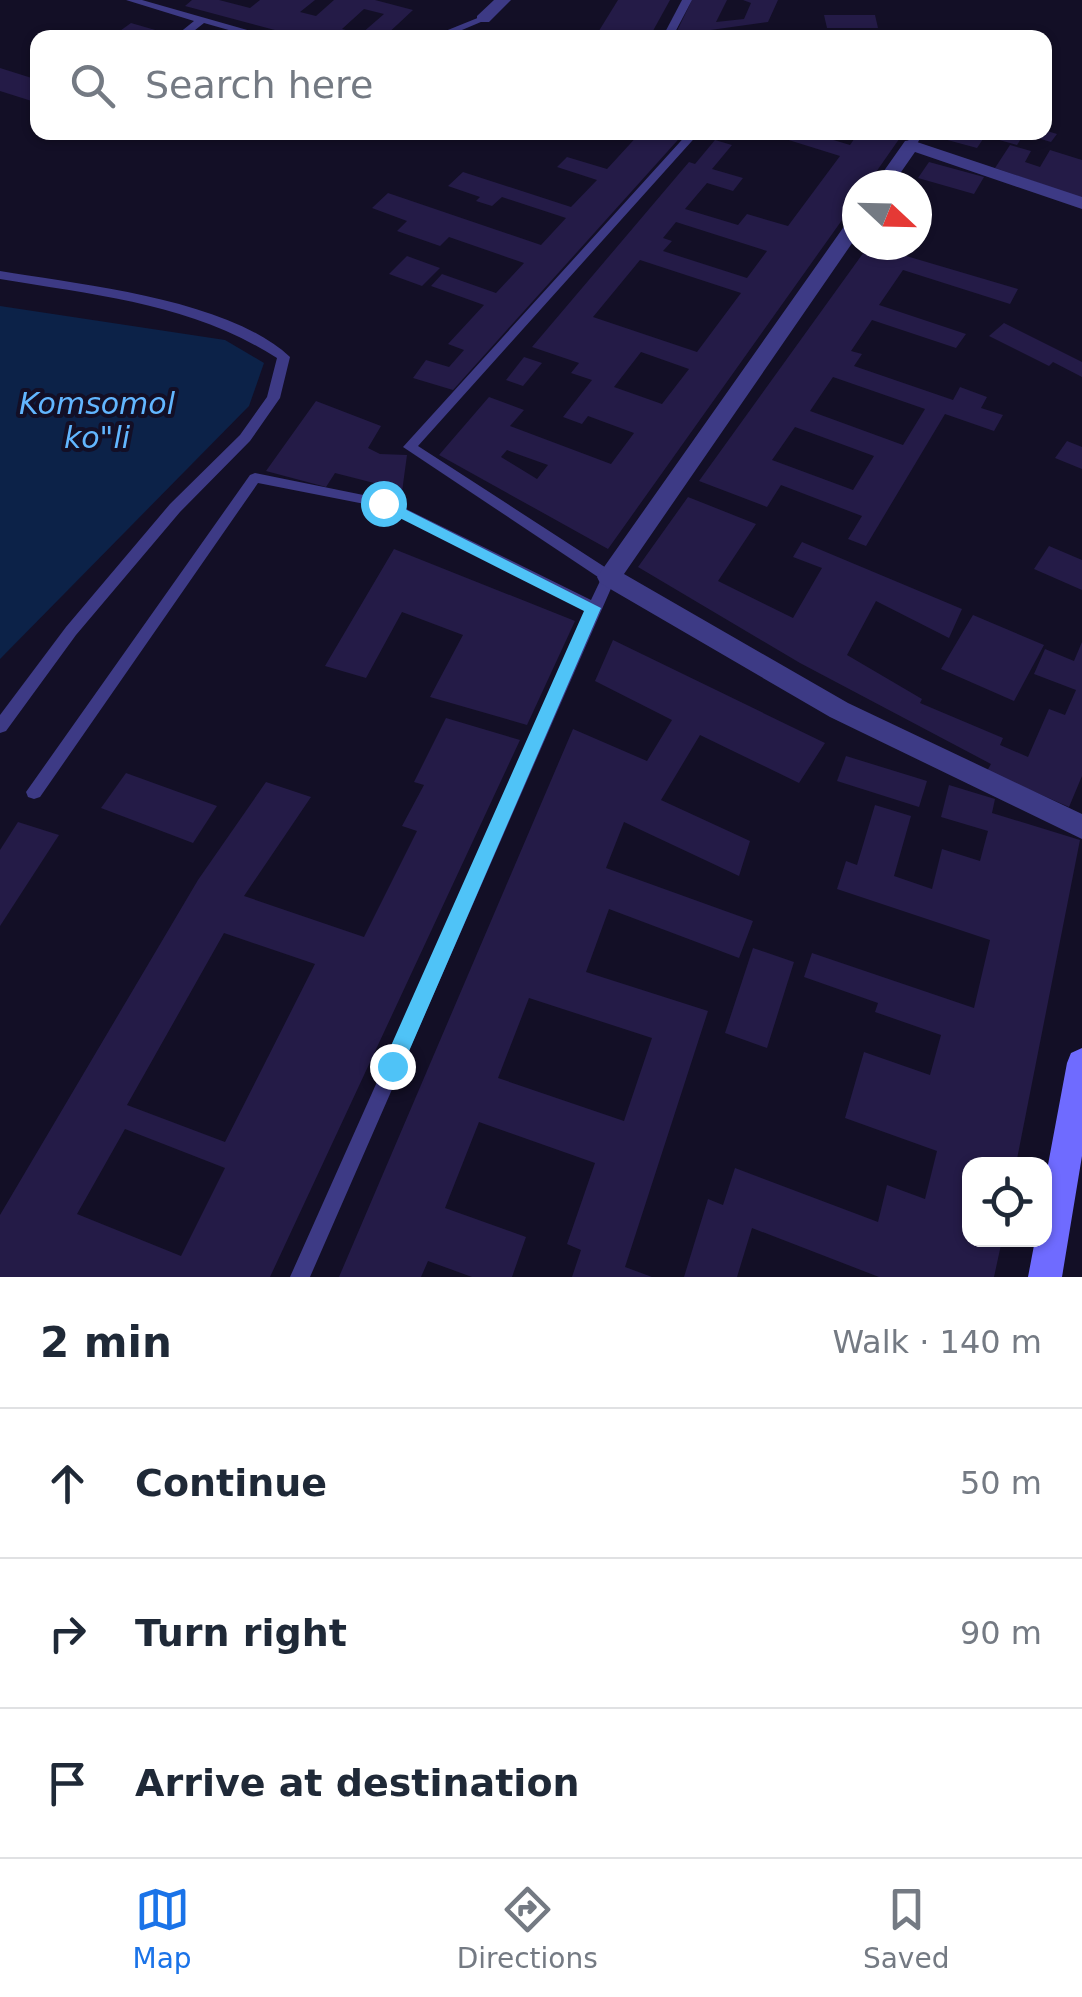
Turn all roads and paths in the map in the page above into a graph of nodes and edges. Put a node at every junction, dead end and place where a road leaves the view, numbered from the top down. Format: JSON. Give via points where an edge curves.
{"nodes":[{"id":1,"x":131,"y":0,"type":"edge"},
{"id":2,"x":504,"y":0,"type":"edge"},
{"id":3,"x":687,"y":0,"type":"edge"},
{"id":4,"x":483,"y":19,"type":"joint"},
{"id":5,"x":202,"y":20,"type":"junction"},
{"id":6,"x":189,"y":30,"type":"edge"},
{"id":7,"x":240,"y":30,"type":"edge"},
{"id":8,"x":454,"y":30,"type":"edge"},
{"id":9,"x":671,"y":30,"type":"edge"},
{"id":10,"x":688,"y":140,"type":"edge"},
{"id":11,"x":914,"y":140,"type":"edge"},
{"id":12,"x":918,"y":140,"type":"edge"},
{"id":13,"x":893,"y":170,"type":"edge"},
{"id":14,"x":1082,"y":203,"type":"edge"},
{"id":15,"x":842,"y":243,"type":"edge"},
{"id":16,"x":0,"y":276,"type":"edge"},
{"id":17,"x":609,"y":577,"type":"junction"},
{"id":18,"x":594,"y":608,"type":"junction"},
{"id":19,"x":0,"y":727,"type":"edge"},
{"id":20,"x":34,"y":792,"type":"dead end"},
{"id":21,"x":1082,"y":827,"type":"edge"},
{"id":22,"x":1082,"y":1063,"type":"edge"},
{"id":23,"x":300,"y":1277,"type":"edge"},
{"id":24,"x":1045,"y":1277,"type":"edge"}],
"edges":[{"from":1,"to":5,"type":"lane"},
{"from":2,"to":4,"type":"street"},
{"from":3,"to":9,"type":"lane"},
{"from":4,"to":8,"type":"lane"},
{"from":5,"to":6,"type":"lane"},
{"from":5,"to":7,"type":"lane"},
{"from":10,"to":17,"type":"lane","via":[[410,447]]},
{"from":11,"to":13,"type":"street"},
{"from":12,"to":14,"type":"street"},
{"from":15,"to":17,"type":"street"},
{"from":16,"to":19,"type":"lane","via":[[185,309],[249,332],[284,358],[273,398],[245,438],[174,508]]},
{"from":17,"to":18,"type":"lane"},
{"from":17,"to":21,"type":"street","via":[[839,710]]},
{"from":18,"to":20,"type":"lane","via":[[383,503],[255,478]]},
{"from":18,"to":23,"type":"lane"},
{"from":22,"to":24,"type":"main road"}]}
